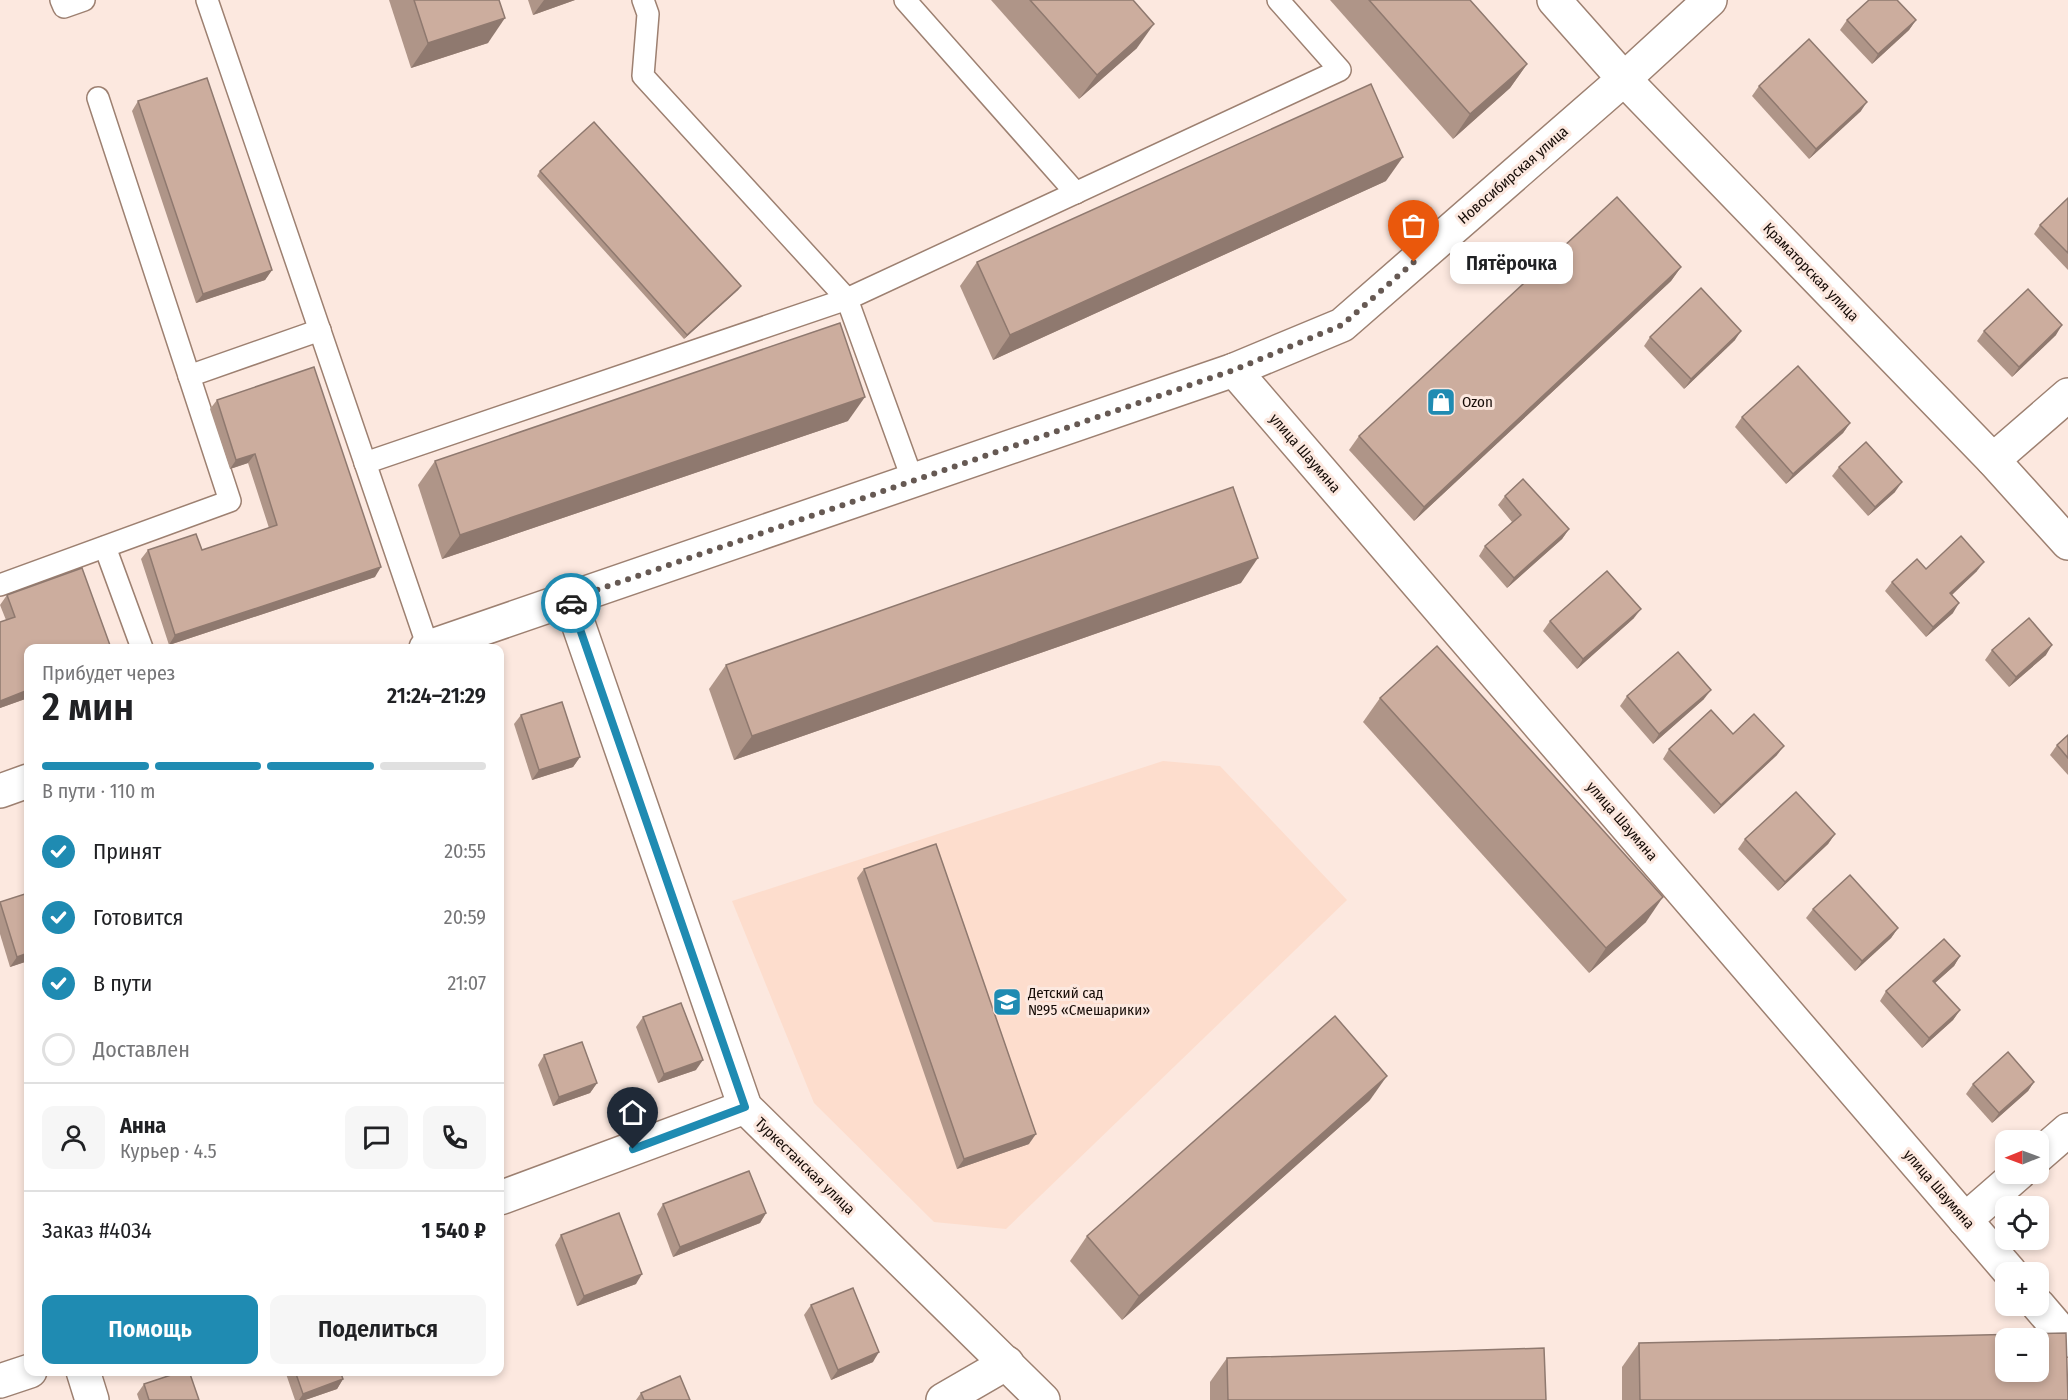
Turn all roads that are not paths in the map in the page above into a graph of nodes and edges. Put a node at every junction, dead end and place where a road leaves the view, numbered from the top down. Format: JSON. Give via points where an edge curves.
{"nodes":[{"id":1,"x":61,"y":0,"type":"edge"},
{"id":2,"x":84,"y":0,"type":"edge"},
{"id":3,"x":207,"y":0,"type":"edge"},
{"id":4,"x":643,"y":0,"type":"edge"},
{"id":5,"x":905,"y":0,"type":"edge"},
{"id":6,"x":1278,"y":0,"type":"edge"},
{"id":7,"x":1554,"y":0,"type":"edge"},
{"id":8,"x":1710,"y":0,"type":"edge"},
{"id":9,"x":1624,"y":79,"type":"junction"},
{"id":10,"x":98,"y":98,"type":"dead end"},
{"id":11,"x":1076,"y":193,"type":"junction"},
{"id":12,"x":847,"y":299,"type":"junction"},
{"id":13,"x":320,"y":330,"type":"junction"},
{"id":14,"x":1234,"y":370,"type":"junction"},
{"id":15,"x":189,"y":376,"type":"junction"},
{"id":16,"x":2068,"y":395,"type":"edge"},
{"id":17,"x":1993,"y":460,"type":"junction"},
{"id":18,"x":365,"y":463,"type":"junction"},
{"id":19,"x":913,"y":481,"type":"junction"},
{"id":20,"x":2068,"y":543,"type":"edge"},
{"id":21,"x":105,"y":547,"type":"junction"},
{"id":22,"x":0,"y":585,"type":"edge"},
{"id":23,"x":570,"y":600,"type":"junction"},
{"id":24,"x":141,"y":644,"type":"edge"},
{"id":25,"x":426,"y":644,"type":"edge"},
{"id":26,"x":439,"y":644,"type":"edge"},
{"id":27,"x":24,"y":782,"type":"edge"},
{"id":28,"x":0,"y":791,"type":"edge"},
{"id":29,"x":745,"y":1107,"type":"junction"},
{"id":30,"x":2068,"y":1130,"type":"edge"},
{"id":31,"x":2049,"y":1146,"type":"edge"},
{"id":32,"x":2006,"y":1184,"type":"edge"},
{"id":33,"x":504,"y":1197,"type":"edge"},
{"id":34,"x":1965,"y":1220,"type":"junction"},
{"id":35,"x":2001,"y":1262,"type":"edge"},
{"id":36,"x":2047,"y":1316,"type":"edge"},
{"id":37,"x":2068,"y":1340,"type":"edge"},
{"id":38,"x":1007,"y":1363,"type":"junction"},
{"id":39,"x":24,"y":1373,"type":"edge"},
{"id":40,"x":85,"y":1376,"type":"edge"},
{"id":41,"x":0,"y":1381,"type":"edge"},
{"id":42,"x":92,"y":1400,"type":"edge"},
{"id":43,"x":942,"y":1400,"type":"edge"},
{"id":44,"x":1042,"y":1400,"type":"edge"}],
"edges":[{"from":1,"to":2,"type":"lane","via":[[64,7]]},
{"from":3,"to":13,"type":"lane"},
{"from":4,"to":12,"type":"lane","via":[[648,14],[643,76]]},
{"from":5,"to":11,"type":"lane"},
{"from":6,"to":11,"type":"lane","via":[[1340,70]]},
{"from":7,"to":9,"type":"street","name":"Краматорская улица"},
{"from":8,"to":9,"type":"street","name":"Новосибирская улица"},
{"from":9,"to":14,"type":"street","name":"Новосибирская улица","via":[[1342,325]]},
{"from":9,"to":17,"type":"street","name":"Краматорская улица"},
{"from":10,"to":15,"type":"lane"},
{"from":11,"to":12,"type":"lane"},
{"from":12,"to":18,"type":"lane"},
{"from":12,"to":19,"type":"lane"},
{"from":13,"to":15,"type":"lane"},
{"from":13,"to":18,"type":"lane"},
{"from":14,"to":19,"type":"street","name":"Новосибирская улица"},
{"from":14,"to":34,"type":"street","name":"улица Шаумяна"},
{"from":15,"to":21,"type":"lane","via":[[230,501]]},
{"from":16,"to":17,"type":"street"},
{"from":17,"to":20,"type":"street","name":"Краматорская улица"},
{"from":18,"to":25,"type":"lane"},
{"from":19,"to":23,"type":"street","name":"Новосибирская улица"},
{"from":21,"to":22,"type":"lane"},
{"from":21,"to":24,"type":"lane"},
{"from":23,"to":26,"type":"street","name":"Новосибирская улица"},
{"from":23,"to":29,"type":"street","name":"Туркестанская улица"},
{"from":27,"to":28,"type":"street"},
{"from":29,"to":33,"type":"street"},
{"from":29,"to":38,"type":"street","name":"Туркестанская улица"},
{"from":30,"to":31,"type":"street"},
{"from":32,"to":34,"type":"street"},
{"from":34,"to":35,"type":"street","name":"улица Шаумяна"},
{"from":36,"to":37,"type":"street"},
{"from":38,"to":43,"type":"street"},
{"from":38,"to":44,"type":"street","name":"Туркестанская улица"},
{"from":39,"to":41,"type":"street"},
{"from":40,"to":42,"type":"street"}]}
